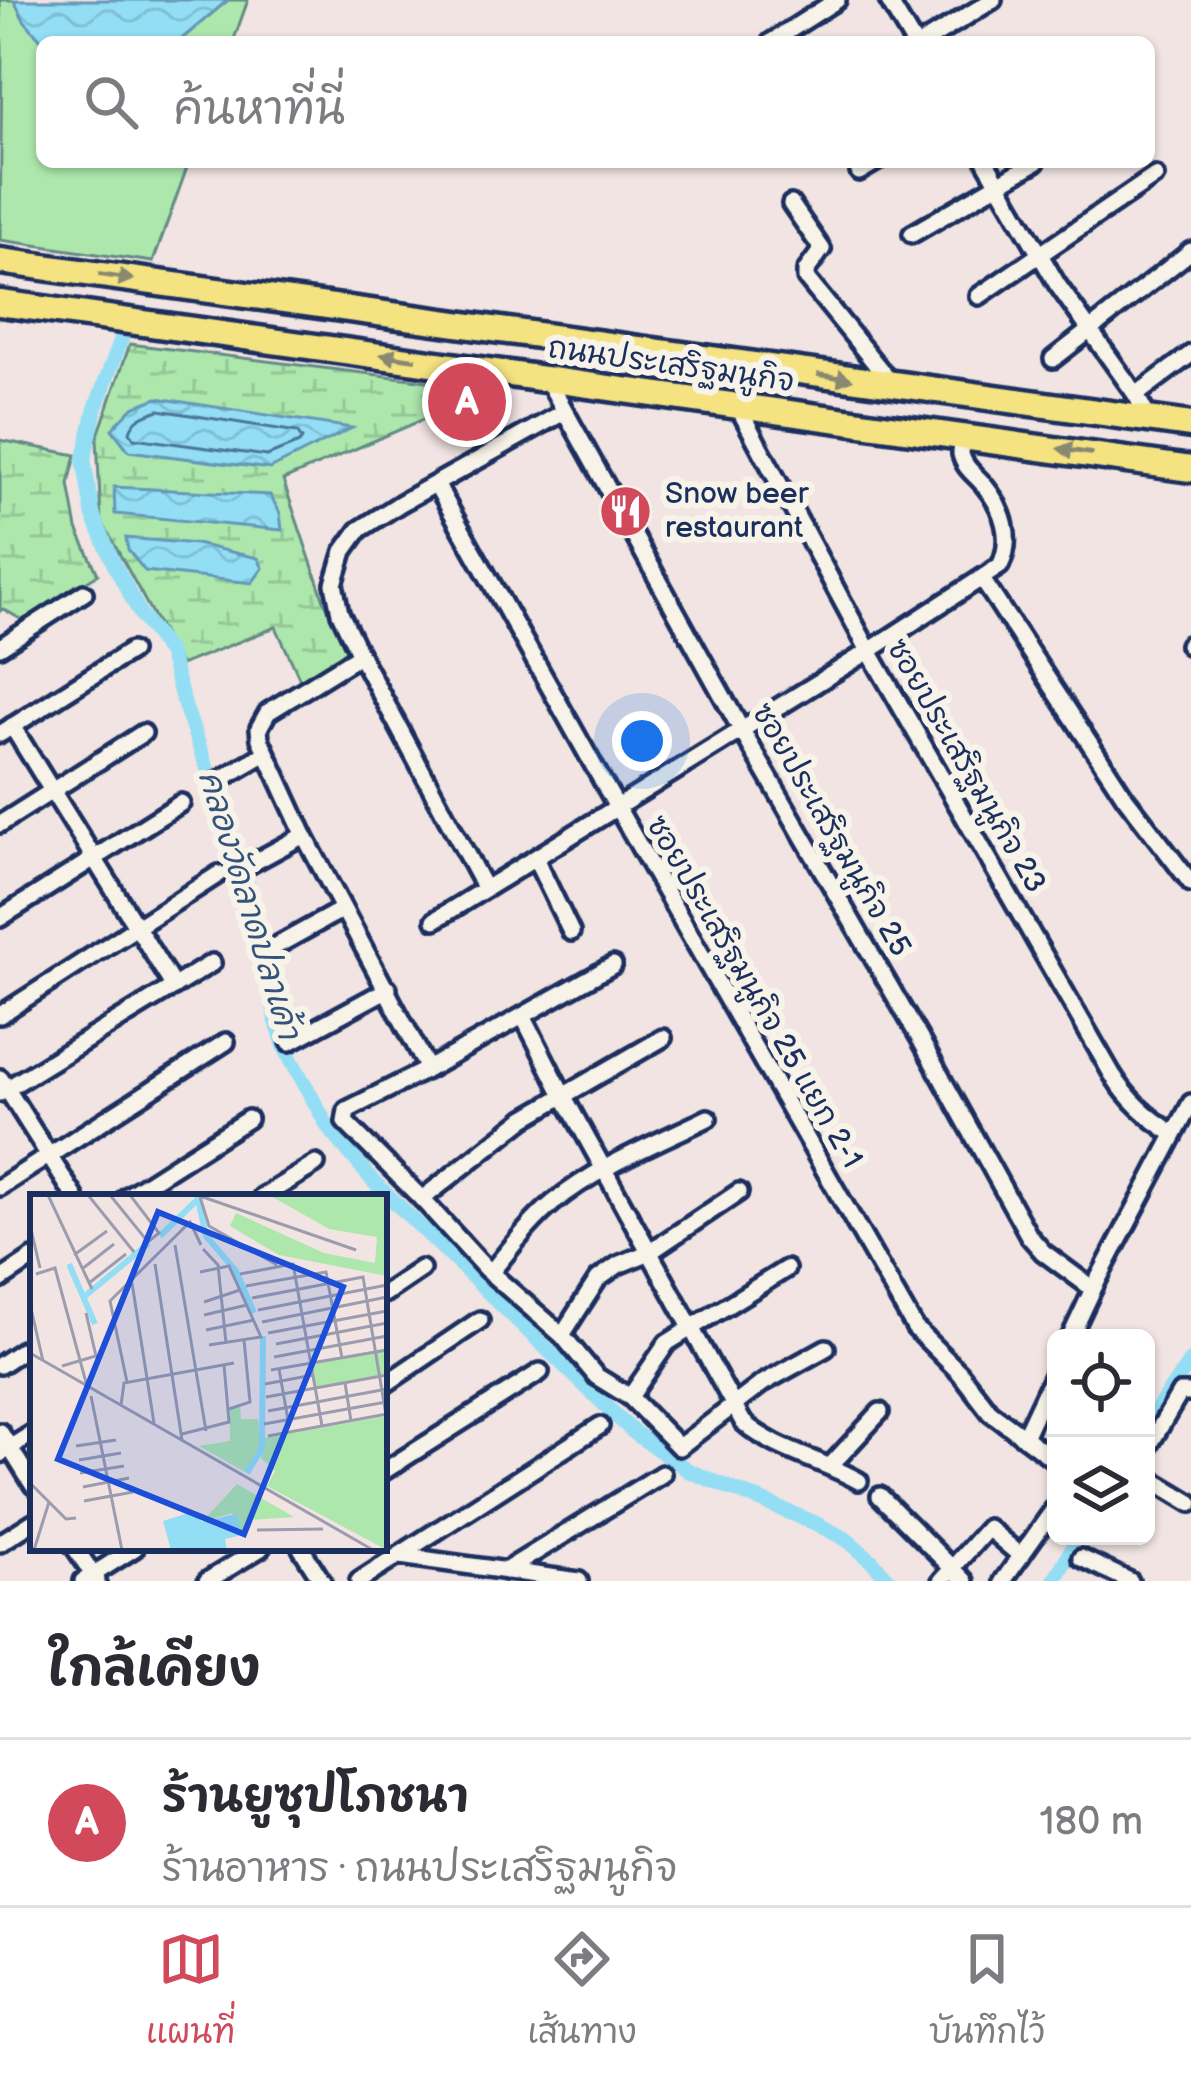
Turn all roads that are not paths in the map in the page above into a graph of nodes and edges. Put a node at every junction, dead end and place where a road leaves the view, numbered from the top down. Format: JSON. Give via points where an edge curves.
{"nodes":[{"id":1,"x":837,"y":0,"type":"edge"},
{"id":2,"x":888,"y":0,"type":"edge"},
{"id":3,"x":992,"y":0,"type":"edge"},
{"id":4,"x":780,"y":36,"type":"edge"},
{"id":5,"x":909,"y":36,"type":"edge"},
{"id":6,"x":934,"y":36,"type":"edge"},
{"id":7,"x":865,"y":168,"type":"edge"},
{"id":8,"x":990,"y":168,"type":"edge"},
{"id":9,"x":1026,"y":168,"type":"edge"},
{"id":10,"x":859,"y":172,"type":"dead end"},
{"id":11,"x":1155,"y":176,"type":"dead end"},
{"id":12,"x":999,"y":184,"type":"junction"},
{"id":13,"x":791,"y":204,"type":"dead end"},
{"id":14,"x":912,"y":235,"type":"dead end"},
{"id":15,"x":1191,"y":251,"type":"edge"},
{"id":16,"x":1040,"y":256,"type":"junction"},
{"id":17,"x":0,"y":261,"type":"edge"},
{"id":18,"x":980,"y":296,"type":"dead end"},
{"id":19,"x":0,"y":303,"type":"edge"},
{"id":20,"x":1089,"y":331,"type":"junction"},
{"id":21,"x":1191,"y":354,"type":"edge"},
{"id":22,"x":1053,"y":359,"type":"dead end"},
{"id":23,"x":546,"y":377,"type":"junction"},
{"id":24,"x":892,"y":385,"type":"junction"},
{"id":25,"x":1136,"y":395,"type":"junction"},
{"id":26,"x":736,"y":405,"type":"junction"},
{"id":27,"x":564,"y":412,"type":"junction"},
{"id":28,"x":1150,"y":422,"type":"junction"},
{"id":29,"x":1191,"y":425,"type":"edge"},
{"id":30,"x":964,"y":435,"type":"junction"},
{"id":31,"x":1191,"y":469,"type":"edge"},
{"id":32,"x":436,"y":484,"type":"junction"},
{"id":33,"x":982,"y":580,"type":"junction"},
{"id":34,"x":84,"y":593,"type":"dead end"},
{"id":35,"x":0,"y":647,"type":"edge"},
{"id":36,"x":131,"y":651,"type":"dead end"},
{"id":37,"x":869,"y":652,"type":"junction"},
{"id":38,"x":360,"y":655,"type":"junction"},
{"id":39,"x":6,"y":730,"type":"edge"},
{"id":40,"x":742,"y":731,"type":"junction"},
{"id":41,"x":143,"y":733,"type":"dead end"},
{"id":42,"x":266,"y":753,"type":"junction"},
{"id":43,"x":216,"y":782,"type":"dead end"},
{"id":44,"x":54,"y":790,"type":"junction"},
{"id":45,"x":181,"y":802,"type":"dead end"},
{"id":46,"x":618,"y":809,"type":"junction"},
{"id":47,"x":0,"y":824,"type":"edge"},
{"id":48,"x":304,"y":835,"type":"junction"},
{"id":49,"x":96,"y":857,"type":"junction"},
{"id":50,"x":536,"y":860,"type":"junction"},
{"id":51,"x":247,"y":866,"type":"dead end"},
{"id":52,"x":219,"y":874,"type":"dead end"},
{"id":53,"x":1191,"y":883,"type":"edge"},
{"id":54,"x":485,"y":889,"type":"junction"},
{"id":55,"x":343,"y":909,"type":"junction"},
{"id":56,"x":0,"y":918,"type":"edge"},
{"id":57,"x":435,"y":920,"type":"dead end"},
{"id":58,"x":138,"y":926,"type":"junction"},
{"id":59,"x":571,"y":932,"type":"dead end"},
{"id":60,"x":268,"y":950,"type":"dead end"},
{"id":61,"x":212,"y":963,"type":"dead end"},
{"id":62,"x":613,"y":965,"type":"dead end"},
{"id":63,"x":174,"y":987,"type":"junction"},
{"id":64,"x":388,"y":989,"type":"junction"},
{"id":65,"x":0,"y":1015,"type":"edge"},
{"id":66,"x":524,"y":1016,"type":"junction"},
{"id":67,"x":663,"y":1038,"type":"dead end"},
{"id":68,"x":226,"y":1042,"type":"dead end"},
{"id":69,"x":290,"y":1042,"type":"dead end"},
{"id":70,"x":428,"y":1069,"type":"junction"},
{"id":71,"x":2,"y":1086,"type":"edge"},
{"id":72,"x":563,"y":1095,"type":"junction"},
{"id":73,"x":1191,"y":1103,"type":"edge"},
{"id":74,"x":708,"y":1118,"type":"dead end"},
{"id":75,"x":248,"y":1119,"type":"dead end"},
{"id":76,"x":1174,"y":1134,"type":"junction"},
{"id":77,"x":49,"y":1156,"type":"junction"},
{"id":78,"x":316,"y":1164,"type":"dead end"},
{"id":79,"x":604,"y":1170,"type":"junction"},
{"id":80,"x":0,"y":1187,"type":"edge"},
{"id":81,"x":739,"y":1192,"type":"dead end"},
{"id":82,"x":73,"y":1194,"type":"edge"},
{"id":83,"x":131,"y":1194,"type":"edge"},
{"id":84,"x":267,"y":1194,"type":"edge"},
{"id":85,"x":422,"y":1199,"type":"junction"},
{"id":86,"x":650,"y":1252,"type":"junction"},
{"id":87,"x":30,"y":1260,"type":"edge"},
{"id":88,"x":421,"y":1269,"type":"dead end"},
{"id":89,"x":786,"y":1269,"type":"dead end"},
{"id":90,"x":491,"y":1272,"type":"junction"},
{"id":91,"x":0,"y":1280,"type":"edge"},
{"id":92,"x":1093,"y":1289,"type":"junction"},
{"id":93,"x":387,"y":1292,"type":"edge"},
{"id":94,"x":481,"y":1320,"type":"dead end"},
{"id":95,"x":693,"y":1328,"type":"junction"},
{"id":96,"x":1074,"y":1329,"type":"edge"},
{"id":97,"x":562,"y":1335,"type":"junction"},
{"id":98,"x":30,"y":1345,"type":"edge"},
{"id":99,"x":826,"y":1348,"type":"dead end"},
{"id":100,"x":0,"y":1365,"type":"edge"},
{"id":101,"x":540,"y":1372,"type":"dead end"},
{"id":102,"x":387,"y":1383,"type":"edge"},
{"id":103,"x":1047,"y":1388,"type":"edge"},
{"id":104,"x":1191,"y":1393,"type":"edge"},
{"id":105,"x":630,"y":1397,"type":"junction"},
{"id":106,"x":732,"y":1406,"type":"junction"},
{"id":107,"x":880,"y":1412,"type":"dead end"},
{"id":108,"x":600,"y":1426,"type":"dead end"},
{"id":109,"x":0,"y":1432,"type":"edge"},
{"id":110,"x":1024,"y":1437,"type":"junction"},
{"id":111,"x":1154,"y":1437,"type":"edge"},
{"id":112,"x":5,"y":1451,"type":"edge"},
{"id":113,"x":1047,"y":1454,"type":"edge"},
{"id":114,"x":831,"y":1465,"type":"junction"},
{"id":115,"x":387,"y":1469,"type":"edge"},
{"id":116,"x":662,"y":1474,"type":"dead end"},
{"id":117,"x":30,"y":1481,"type":"edge"},
{"id":118,"x":859,"y":1481,"type":"dead end"},
{"id":119,"x":1155,"y":1481,"type":"edge"},
{"id":120,"x":880,"y":1496,"type":"dead end"},
{"id":121,"x":1191,"y":1503,"type":"edge"},
{"id":122,"x":1047,"y":1519,"type":"edge"},
{"id":123,"x":30,"y":1524,"type":"edge"},
{"id":124,"x":0,"y":1543,"type":"edge"},
{"id":125,"x":77,"y":1551,"type":"edge"},
{"id":126,"x":131,"y":1551,"type":"edge"},
{"id":127,"x":256,"y":1551,"type":"edge"},
{"id":128,"x":303,"y":1551,"type":"edge"},
{"id":129,"x":400,"y":1556,"type":"junction"},
{"id":130,"x":1021,"y":1556,"type":"junction"},
{"id":131,"x":1081,"y":1558,"type":"dead end"},
{"id":132,"x":506,"y":1571,"type":"junction"},
{"id":133,"x":953,"y":1577,"type":"edge"},
{"id":134,"x":91,"y":1579,"type":"edge"},
{"id":135,"x":207,"y":1581,"type":"edge"},
{"id":136,"x":322,"y":1581,"type":"edge"},
{"id":137,"x":359,"y":1581,"type":"edge"},
{"id":138,"x":579,"y":1581,"type":"edge"},
{"id":139,"x":1003,"y":1581,"type":"edge"},
{"id":140,"x":1130,"y":1581,"type":"edge"}],
"edges":[{"from":1,"to":4,"type":"street"},
{"from":2,"to":5,"type":"street"},
{"from":3,"to":6,"type":"street"},
{"from":7,"to":10,"type":"street"},
{"from":8,"to":12,"type":"street"},
{"from":9,"to":12,"type":"street"},
{"from":11,"to":16,"type":"street"},
{"from":12,"to":14,"type":"street"},
{"from":12,"to":16,"type":"street"},
{"from":13,"to":24,"type":"street","via":[[822,246],[806,278]]},
{"from":15,"to":20,"type":"street"},
{"from":16,"to":18,"type":"street"},
{"from":16,"to":20,"type":"street"},
{"from":17,"to":24,"type":"main road","name":"ถนนประเสริฐมนูกิจ","one_way":true},
{"from":23,"to":19,"type":"main road","name":"ถนนประเสริฐมนูกิจ","one_way":true},
{"from":20,"to":22,"type":"street"},
{"from":20,"to":25,"type":"street"},
{"from":21,"to":25,"type":"street"},
{"from":23,"to":26,"type":"main road","name":"ถนนประเสริฐมนูกิจ"},
{"from":23,"to":27,"type":"street","name":"ซอยประเสริฐมนูกิจ 25"},
{"from":24,"to":28,"type":"main road","name":"ถนนประเสริฐมนูกิจ"},
{"from":25,"to":28,"type":"street"},
{"from":26,"to":30,"type":"main road","name":"ถนนประเสริฐมนูกิจ"},
{"from":26,"to":37,"type":"street","name":"ซอยประเสริฐมนูกิจ 23"},
{"from":27,"to":32,"type":"street"},
{"from":27,"to":40,"type":"street","name":"ซอยประเสริฐมนูกิจ 25"},
{"from":28,"to":29,"type":"main road","name":"ถนนประเสริฐมนูกิจ"},
{"from":31,"to":30,"type":"main road","name":"ถนนประเสริฐมนูกิจ","one_way":true},
{"from":30,"to":33,"type":"street","via":[[963,460],[1002,512],[1006,533],[1000,566]]},
{"from":32,"to":38,"type":"street","via":[[359,530],[344,551],[335,598]]},
{"from":32,"to":46,"type":"street","name":"ซอยประเสริฐมนูกิจ 25 แยก 2-1"},
{"from":33,"to":37,"type":"street"},
{"from":33,"to":53,"type":"street"},
{"from":34,"to":35,"type":"street"},
{"from":36,"to":39,"type":"street"},
{"from":37,"to":40,"type":"street"},
{"from":37,"to":76,"type":"street","name":"ซอยประเสริฐมนูกิจ 23","via":[[1128,1099]]},
{"from":38,"to":42,"type":"street","via":[[268,712],[260,728]]},
{"from":38,"to":54,"type":"street"},
{"from":39,"to":44,"type":"street"},
{"from":40,"to":46,"type":"street"},
{"from":40,"to":92,"type":"street","name":"ซอยประเสริฐมนูกิจ 25","via":[[1029,1236]]},
{"from":41,"to":44,"type":"street"},
{"from":42,"to":43,"type":"street"},
{"from":42,"to":48,"type":"street"},
{"from":44,"to":47,"type":"street"},
{"from":44,"to":49,"type":"street"},
{"from":45,"to":49,"type":"street"},
{"from":46,"to":50,"type":"street"},
{"from":46,"to":110,"type":"street","name":"ซอยประเสริฐมนูกิจ 25 แยก 2-1","via":[[915,1328],[989,1412]]},
{"from":48,"to":51,"type":"street"},
{"from":48,"to":55,"type":"street"},
{"from":49,"to":56,"type":"street"},
{"from":49,"to":58,"type":"street"},
{"from":50,"to":54,"type":"street"},
{"from":50,"to":59,"type":"street"},
{"from":52,"to":58,"type":"street"},
{"from":54,"to":57,"type":"street"},
{"from":55,"to":60,"type":"street"},
{"from":55,"to":64,"type":"street"},
{"from":58,"to":63,"type":"street"},
{"from":58,"to":65,"type":"street"},
{"from":61,"to":63,"type":"street"},
{"from":62,"to":66,"type":"street"},
{"from":63,"to":71,"type":"street"},
{"from":64,"to":69,"type":"street"},
{"from":64,"to":70,"type":"street"},
{"from":66,"to":70,"type":"street"},
{"from":66,"to":72,"type":"street"},
{"from":67,"to":72,"type":"street"},
{"from":68,"to":77,"type":"street"},
{"from":70,"to":85,"type":"street","via":[[344,1117]]},
{"from":71,"to":77,"type":"street"},
{"from":72,"to":79,"type":"street"},
{"from":72,"to":85,"type":"street"},
{"from":73,"to":76,"type":"street"},
{"from":74,"to":79,"type":"street"},
{"from":75,"to":83,"type":"street"},
{"from":76,"to":92,"type":"street"},
{"from":77,"to":80,"type":"street"},
{"from":77,"to":82,"type":"street"},
{"from":78,"to":84,"type":"street"},
{"from":79,"to":86,"type":"street"},
{"from":79,"to":90,"type":"street","via":[[556,1200]]},
{"from":81,"to":86,"type":"street"},
{"from":85,"to":90,"type":"street"},
{"from":86,"to":95,"type":"street"},
{"from":86,"to":97,"type":"street","via":[[598,1279]]},
{"from":87,"to":91,"type":"street"},
{"from":88,"to":93,"type":"street"},
{"from":89,"to":95,"type":"street"},
{"from":90,"to":97,"type":"street"},
{"from":92,"to":96,"type":"street"},
{"from":94,"to":102,"type":"street"},
{"from":95,"to":105,"type":"street","via":[[667,1343]]},
{"from":95,"to":106,"type":"street"},
{"from":97,"to":105,"type":"street","via":[[596,1376]]},
{"from":98,"to":100,"type":"street"},
{"from":99,"to":106,"type":"street"},
{"from":101,"to":115,"type":"street"},
{"from":103,"to":110,"type":"street"},
{"from":104,"to":111,"type":"street","via":[[1180,1393]]},
{"from":105,"to":106,"type":"street","via":[[679,1447]]},
{"from":106,"to":114,"type":"street","via":[[760,1438]]},
{"from":107,"to":114,"type":"street"},
{"from":108,"to":129,"type":"street"},
{"from":109,"to":112,"type":"street"},
{"from":110,"to":113,"type":"street","name":"ซอยประเสริฐมนูกิจ 25 แยก 2-1"},
{"from":112,"to":117,"type":"street"},
{"from":114,"to":118,"type":"street"},
{"from":116,"to":132,"type":"street"},
{"from":119,"to":121,"type":"street"},
{"from":120,"to":133,"type":"street"},
{"from":122,"to":130,"type":"street"},
{"from":123,"to":124,"type":"street"},
{"from":125,"to":134,"type":"street"},
{"from":126,"to":134,"type":"street"},
{"from":127,"to":135,"type":"street"},
{"from":128,"to":136,"type":"street"},
{"from":129,"to":132,"type":"street"},
{"from":129,"to":137,"type":"street"},
{"from":130,"to":133,"type":"street","via":[[988,1528]]},
{"from":130,"to":139,"type":"street"},
{"from":131,"to":140,"type":"street"},
{"from":132,"to":138,"type":"street"}]}
